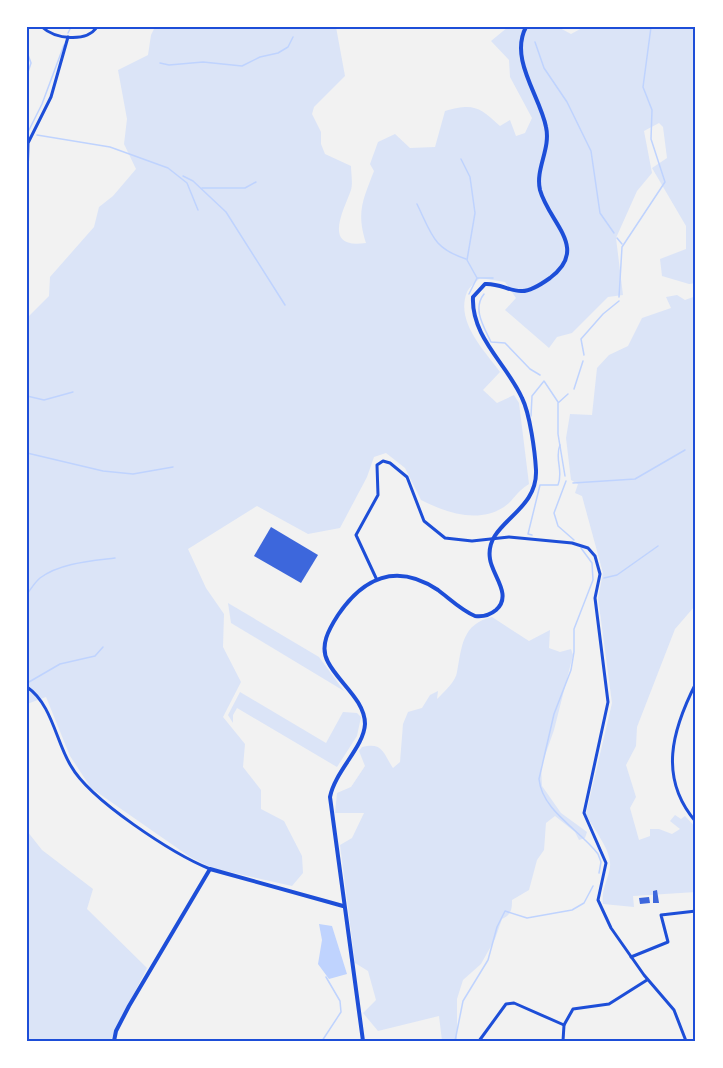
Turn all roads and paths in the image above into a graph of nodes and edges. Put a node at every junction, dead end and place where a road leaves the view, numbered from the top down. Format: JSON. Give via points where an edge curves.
{"nodes":[{"id":1,"x":42,"y":27,"type":"edge"},
{"id":2,"x":97,"y":27,"type":"edge"},
{"id":3,"x":526,"y":27,"type":"edge"},
{"id":4,"x":68,"y":37,"type":"junction"},
{"id":5,"x":27,"y":181,"type":"edge"},
{"id":6,"x":492,"y":539,"type":"junction"},
{"id":7,"x":376,"y":578,"type":"junction"},
{"id":8,"x":696,"y":683,"type":"edge"},
{"id":9,"x":27,"y":687,"type":"edge"},
{"id":10,"x":696,"y":822,"type":"edge"},
{"id":11,"x":210,"y":869,"type":"junction"},
{"id":12,"x":342,"y":906,"type":"junction"},
{"id":13,"x":696,"y":911,"type":"edge"},
{"id":14,"x":631,"y":957,"type":"junction"},
{"id":15,"x":647,"y":980,"type":"junction"},
{"id":16,"x":564,"y":1025,"type":"junction"},
{"id":17,"x":114,"y":1041,"type":"edge"},
{"id":18,"x":363,"y":1041,"type":"edge"},
{"id":19,"x":479,"y":1041,"type":"edge"},
{"id":20,"x":563,"y":1041,"type":"edge"},
{"id":21,"x":686,"y":1041,"type":"edge"}],
"edges":[{"from":1,"to":4,"type":"street"},
{"from":2,"to":4,"type":"street","via":[[93,33]]},
{"from":3,"to":6,"type":"street","via":[[520,48],[522,59],[542,110],[549,144],[539,180],[541,192],[568,250],[561,268],[532,288],[523,292],[485,284],[473,297],[476,322],[523,398],[536,473],[525,506]]},
{"from":4,"to":5,"type":"street","via":[[51,97],[28,143]]},
{"from":6,"to":7,"type":"street","via":[[489,559],[503,597],[499,607],[486,615],[468,613],[437,590],[412,578]]},
{"from":6,"to":7,"type":"street","via":[[457,541],[435,532],[424,521],[407,477],[383,461],[376,471],[378,495],[356,536]]},
{"from":6,"to":14,"type":"street","via":[[580,544],[588,548],[599,564],[595,598],[608,702],[584,813],[606,863],[598,890],[600,909]]},
{"from":7,"to":12,"type":"street","via":[[355,592],[330,627],[324,647],[328,662],[361,707],[364,718],[363,735],[336,777],[330,797]]},
{"from":8,"to":10,"type":"street","via":[[672,750],[677,794]]},
{"from":9,"to":11,"type":"street","via":[[39,699],[72,768],[86,786],[174,850]]},
{"from":11,"to":12,"type":"street"},
{"from":11,"to":17,"type":"street","via":[[129,1006]]},
{"from":12,"to":18,"type":"street"},
{"from":13,"to":14,"type":"street","via":[[661,915],[667,943]]},
{"from":14,"to":15,"type":"street"},
{"from":15,"to":16,"type":"street","via":[[609,1004],[573,1009]]},
{"from":15,"to":21,"type":"street","via":[[674,1010]]},
{"from":16,"to":19,"type":"street","via":[[514,1003],[506,1004]]},
{"from":16,"to":20,"type":"street"}]}
